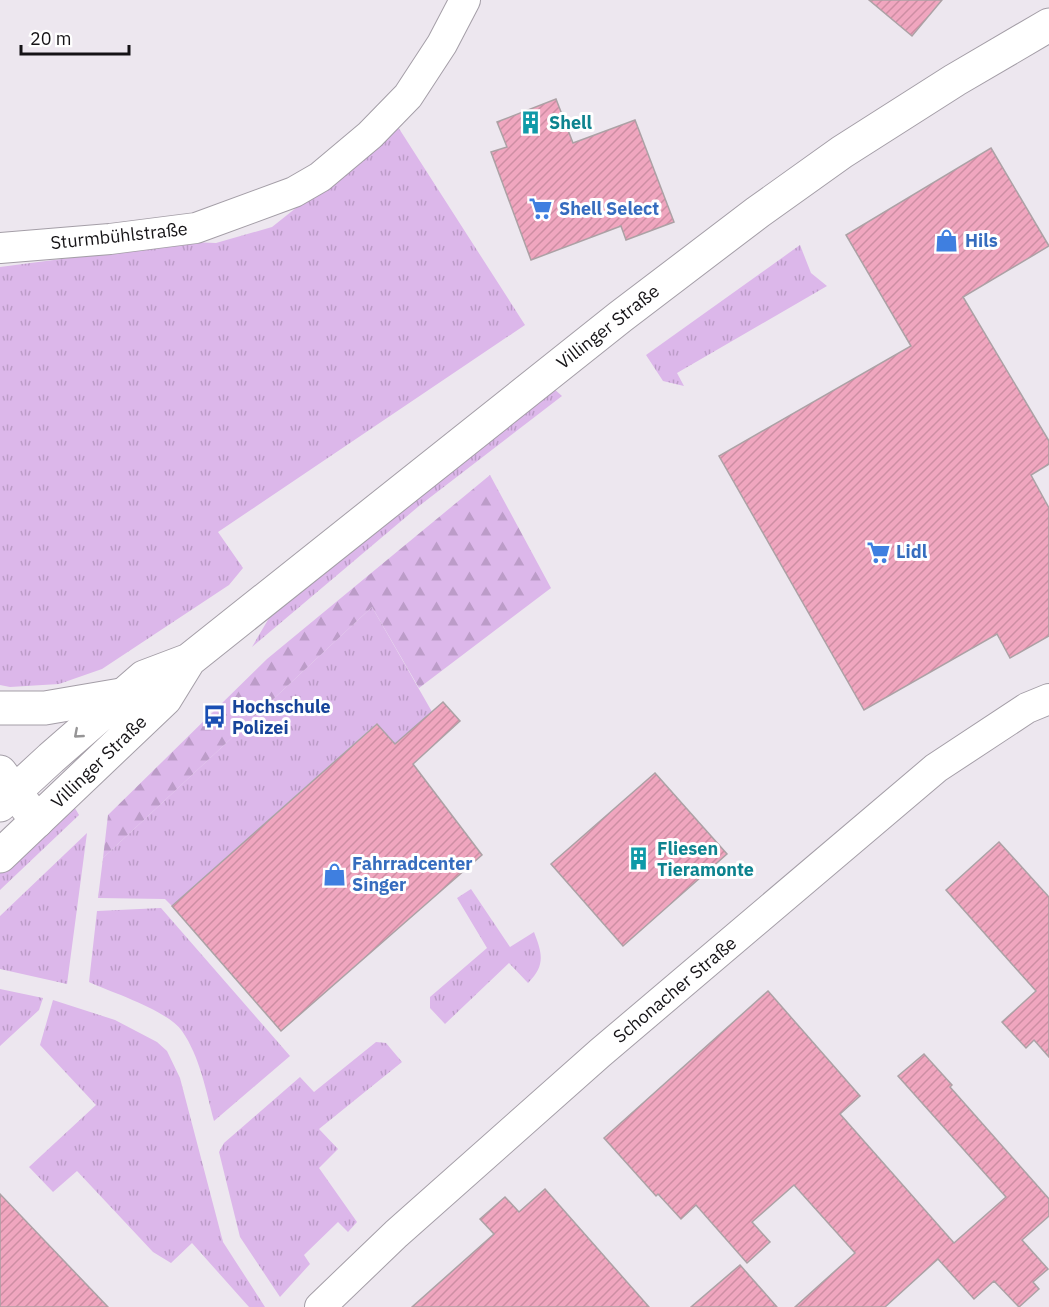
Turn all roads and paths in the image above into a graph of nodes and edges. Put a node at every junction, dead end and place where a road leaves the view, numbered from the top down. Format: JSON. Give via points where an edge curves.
{"nodes":[{"id":1,"x":465,"y":0,"type":"edge"},
{"id":2,"x":1049,"y":25,"type":"edge"},
{"id":3,"x":0,"y":248,"type":"edge"},
{"id":4,"x":189,"y":660,"type":"junction"},
{"id":5,"x":122,"y":695,"type":"junction"},
{"id":6,"x":1049,"y":699,"type":"edge"},
{"id":7,"x":0,"y":708,"type":"edge"},
{"id":8,"x":5,"y":790,"type":"edge"},
{"id":9,"x":38,"y":821,"type":"junction"},
{"id":10,"x":0,"y":856,"type":"edge"},
{"id":11,"x":320,"y":1307,"type":"edge"}],
"edges":[{"from":1,"to":3,"type":"street","name":"Sturmbühlstraße","via":[[408,96],[370,135],[294,192],[196,228]]},
{"from":2,"to":4,"type":"main road","name":"Villinger Straße","via":[[842,152],[758,212]]},
{"from":4,"to":5,"type":"main road","name":"Villinger Straße","via":[[144,677]]},
{"from":4,"to":9,"type":"main road","name":"Villinger Straße","via":[[165,699]]},
{"from":5,"to":7,"type":"main road","via":[[45,708]]},
{"from":5,"to":8,"type":"main road","name":"Villinger Straße","one_way":true},
{"from":6,"to":11,"type":"street","name":"Schonacher Straße","via":[[1027,708],[936,768],[600,1053],[396,1234]]},
{"from":8,"to":9,"type":"main road"},
{"from":9,"to":10,"type":"main road","name":"Villinger Straße"}]}
